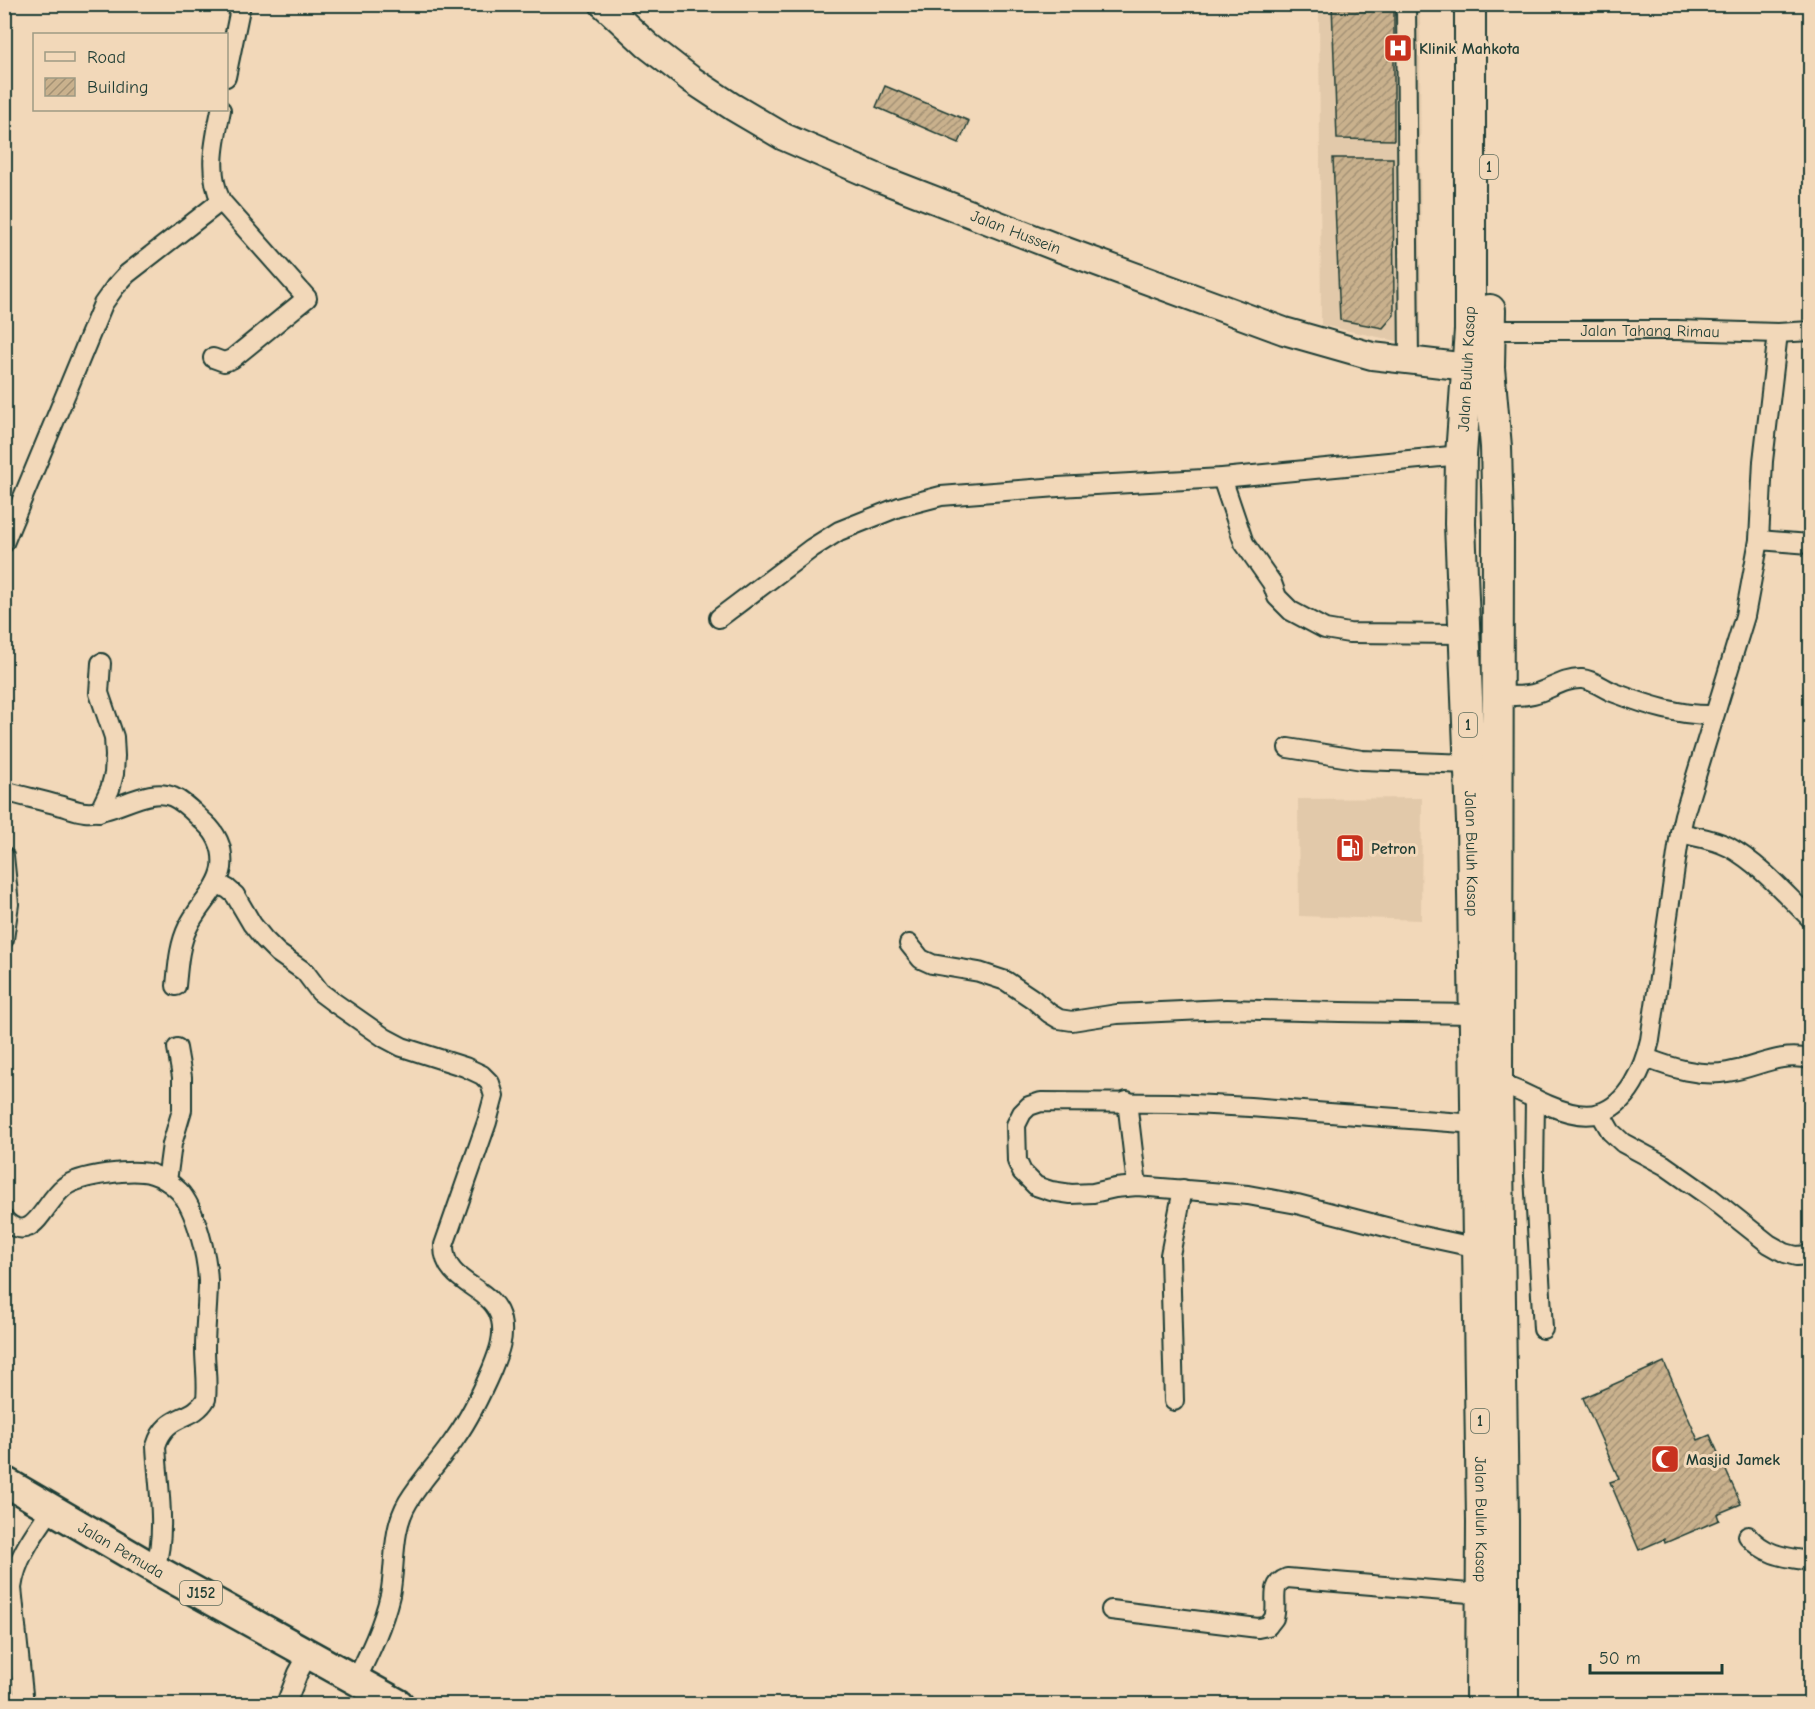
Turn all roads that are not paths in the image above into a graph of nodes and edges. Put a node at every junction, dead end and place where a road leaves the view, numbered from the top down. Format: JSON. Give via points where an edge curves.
{"nodes":[{"id":1,"x":241,"y":4,"type":"edge"},
{"id":2,"x":603,"y":4,"type":"edge"},
{"id":3,"x":1406,"y":4,"type":"edge"},
{"id":4,"x":1470,"y":4,"type":"edge"},
{"id":5,"x":1488,"y":4,"type":"edge"},
{"id":6,"x":228,"y":67,"type":"edge"},
{"id":7,"x":221,"y":111,"type":"edge"},
{"id":8,"x":221,"y":201,"type":"junction"},
{"id":9,"x":1490,"y":330,"type":"junction"},
{"id":10,"x":1810,"y":331,"type":"edge"},
{"id":11,"x":1779,"y":333,"type":"junction"},
{"id":12,"x":213,"y":358,"type":"dead end"},
{"id":13,"x":1409,"y":362,"type":"junction"},
{"id":14,"x":1468,"y":367,"type":"junction"},
{"id":15,"x":1461,"y":455,"type":"junction"},
{"id":16,"x":1222,"y":478,"type":"junction"},
{"id":17,"x":1460,"y":524,"type":"junction"},
{"id":18,"x":1498,"y":525,"type":"junction"},
{"id":19,"x":1759,"y":540,"type":"junction"},
{"id":20,"x":4,"y":543,"type":"edge"},
{"id":21,"x":1810,"y":544,"type":"edge"},
{"id":22,"x":719,"y":618,"type":"dead end"},
{"id":23,"x":1464,"y":634,"type":"junction"},
{"id":24,"x":101,"y":663,"type":"dead end"},
{"id":25,"x":1497,"y":695,"type":"junction"},
{"id":26,"x":1714,"y":715,"type":"junction"},
{"id":27,"x":1288,"y":748,"type":"dead end"},
{"id":28,"x":1469,"y":764,"type":"junction"},
{"id":29,"x":4,"y":791,"type":"edge"},
{"id":30,"x":99,"y":812,"type":"junction"},
{"id":31,"x":1680,"y":832,"type":"junction"},
{"id":32,"x":4,"y":856,"type":"edge"},
{"id":33,"x":217,"y":883,"type":"junction"},
{"id":34,"x":1810,"y":918,"type":"edge"},
{"id":35,"x":4,"y":939,"type":"edge"},
{"id":36,"x":909,"y":944,"type":"dead end"},
{"id":37,"x":176,"y":986,"type":"dead end"},
{"id":38,"x":1475,"y":1014,"type":"junction"},
{"id":39,"x":177,"y":1048,"type":"dead end"},
{"id":40,"x":1646,"y":1058,"type":"junction"},
{"id":41,"x":1810,"y":1059,"type":"edge"},
{"id":42,"x":1497,"y":1084,"type":"junction"},
{"id":43,"x":1535,"y":1099,"type":"junction"},
{"id":44,"x":1127,"y":1101,"type":"junction"},
{"id":45,"x":1600,"y":1113,"type":"junction"},
{"id":46,"x":1476,"y":1124,"type":"junction"},
{"id":47,"x":167,"y":1181,"type":"junction"},
{"id":48,"x":1137,"y":1186,"type":"junction"},
{"id":49,"x":1183,"y":1189,"type":"junction"},
{"id":50,"x":4,"y":1219,"type":"edge"},
{"id":51,"x":1478,"y":1248,"type":"junction"},
{"id":52,"x":1810,"y":1255,"type":"edge"},
{"id":53,"x":1543,"y":1329,"type":"dead end"},
{"id":54,"x":1174,"y":1401,"type":"dead end"},
{"id":55,"x":4,"y":1481,"type":"edge"},
{"id":56,"x":52,"y":1508,"type":"junction"},
{"id":57,"x":1748,"y":1536,"type":"dead end"},
{"id":58,"x":1810,"y":1561,"type":"edge"},
{"id":59,"x":155,"y":1569,"type":"junction"},
{"id":60,"x":1481,"y":1594,"type":"junction"},
{"id":61,"x":1111,"y":1610,"type":"dead end"},
{"id":62,"x":309,"y":1653,"type":"junction"},
{"id":63,"x":356,"y":1680,"type":"junction"},
{"id":64,"x":24,"y":1704,"type":"edge"},
{"id":65,"x":286,"y":1704,"type":"edge"},
{"id":66,"x":399,"y":1704,"type":"edge"},
{"id":67,"x":1481,"y":1704,"type":"edge"},
{"id":68,"x":1503,"y":1704,"type":"edge"}],
"edges":[{"from":1,"to":6,"type":"street"},
{"from":2,"to":13,"type":"main road","name":"Jalan Hussein","via":[[692,80],[753,120],[804,146],[1244,317],[1327,345]]},
{"from":3,"to":13,"type":"street"},
{"from":4,"to":14,"type":"highway","name":"Jalan Buluh Kasap","number":"1"},
{"from":5,"to":9,"type":"highway","name":"Jalan Buluh Kasap","number":"1"},
{"from":7,"to":8,"type":"street","via":[[213,172]]},
{"from":8,"to":12,"type":"street","via":[[307,298],[232,359],[224,362]]},
{"from":8,"to":20,"type":"street","via":[[127,274],[109,296]]},
{"from":9,"to":11,"type":"street","name":"Jalan Tahang Rimau"},
{"from":9,"to":18,"type":"highway","name":"Jalan Buluh Kasap","number":"1"},
{"from":10,"to":11,"type":"street","name":"Jalan Tahang Rimau"},
{"from":11,"to":19,"type":"street","via":[[1763,461]]},
{"from":13,"to":14,"type":"main road","name":"Jalan Hussein"},
{"from":14,"to":15,"type":"highway","name":"Jalan Buluh Kasap","number":"1"},
{"from":15,"to":16,"type":"street"},
{"from":15,"to":17,"type":"highway","name":"Jalan Buluh Kasap","number":"1"},
{"from":16,"to":22,"type":"street","via":[[962,494],[899,507],[839,531]]},
{"from":16,"to":23,"type":"street","via":[[1244,543],[1272,583],[1277,597],[1291,610],[1325,629],[1349,633]]},
{"from":17,"to":18,"type":"highway"},
{"from":17,"to":23,"type":"highway","name":"Jalan Buluh Kasap","number":"1"},
{"from":18,"to":25,"type":"highway","name":"Jalan Buluh Kasap","number":"1"},
{"from":19,"to":21,"type":"street"},
{"from":19,"to":26,"type":"street","via":[[1745,616]]},
{"from":23,"to":28,"type":"highway","name":"Jalan Buluh Kasap","number":"1"},
{"from":24,"to":30,"type":"street","via":[[99,693],[114,738],[115,756],[110,789]]},
{"from":25,"to":26,"type":"street","via":[[1533,694],[1582,679],[1659,708]]},
{"from":25,"to":42,"type":"highway","name":"Jalan Buluh Kasap","number":"1"},
{"from":26,"to":31,"type":"street"},
{"from":27,"to":28,"type":"street","via":[[1362,760]]},
{"from":28,"to":38,"type":"highway","name":"Jalan Buluh Kasap","number":"1"},
{"from":29,"to":30,"type":"street","via":[[83,812]]},
{"from":30,"to":33,"type":"street","via":[[150,795],[164,793],[174,797],[218,838],[222,860]]},
{"from":31,"to":34,"type":"street","via":[[1729,847],[1771,879]]},
{"from":31,"to":40,"type":"street"},
{"from":32,"to":35,"type":"street","via":[[9,904]]},
{"from":33,"to":37,"type":"street","via":[[183,938]]},
{"from":33,"to":63,"type":"street","via":[[235,895],[264,939],[300,967],[320,992],[402,1047],[482,1075],[494,1096],[444,1245],[444,1257],[461,1279],[493,1304],[501,1320],[500,1347],[483,1391],[457,1436],[406,1505],[399,1522],[383,1619]]},
{"from":36,"to":38,"type":"street","via":[[927,962],[1006,981],[1049,1013],[1072,1021],[1117,1014],[1226,1009]]},
{"from":38,"to":46,"type":"highway","name":"Jalan Buluh Kasap","number":"1"},
{"from":39,"to":47,"type":"street","via":[[182,1110]]},
{"from":40,"to":41,"type":"street","via":[[1698,1073],[1727,1072],[1795,1055]]},
{"from":40,"to":45,"type":"street","via":[[1621,1098]]},
{"from":42,"to":43,"type":"street"},
{"from":42,"to":68,"type":"highway","name":"Jalan Buluh Kasap","number":"1"},
{"from":43,"to":45,"type":"street","via":[[1574,1112]]},
{"from":43,"to":53,"type":"street","via":[[1534,1176]]},
{"from":44,"to":46,"type":"street"},
{"from":44,"to":48,"type":"street"},
{"from":44,"to":48,"type":"street","via":[[1041,1102],[1029,1106],[1016,1125],[1017,1161],[1036,1186],[1051,1191],[1093,1193]]},
{"from":45,"to":52,"type":"street","via":[[1623,1143],[1711,1198],[1769,1244],[1796,1256]]},
{"from":46,"to":51,"type":"highway","name":"Jalan Buluh Kasap","number":"1"},
{"from":47,"to":50,"type":"street","via":[[151,1173],[132,1172],[88,1177],[61,1189],[30,1227],[13,1227]]},
{"from":47,"to":59,"type":"street","via":[[187,1202],[208,1279],[207,1388],[206,1399],[199,1408],[168,1425],[157,1440],[162,1533]]},
{"from":48,"to":49,"type":"street"},
{"from":49,"to":51,"type":"street","via":[[1298,1204]]},
{"from":49,"to":54,"type":"street","via":[[1170,1255]]},
{"from":51,"to":60,"type":"highway","name":"Jalan Buluh Kasap","number":"1"},
{"from":55,"to":56,"type":"main road","name":"Jalan Pemuda","number":"J152"},
{"from":56,"to":59,"type":"main road","name":"Jalan Pemuda","number":"J152"},
{"from":56,"to":64,"type":"street","via":[[24,1550],[12,1587]]},
{"from":57,"to":58,"type":"street","via":[[1773,1554]]},
{"from":59,"to":62,"type":"main road","name":"Jalan Pemuda","number":"J152"},
{"from":60,"to":61,"type":"street","via":[[1287,1578],[1276,1587],[1274,1618],[1268,1626],[1258,1628]]},
{"from":60,"to":67,"type":"highway","name":"Jalan Buluh Kasap","number":"1"},
{"from":62,"to":63,"type":"main road","name":"Jalan Pemuda","number":"J152"},
{"from":62,"to":65,"type":"street"},
{"from":63,"to":66,"type":"main road","name":"Jalan Pemuda","number":"J152"}]}
